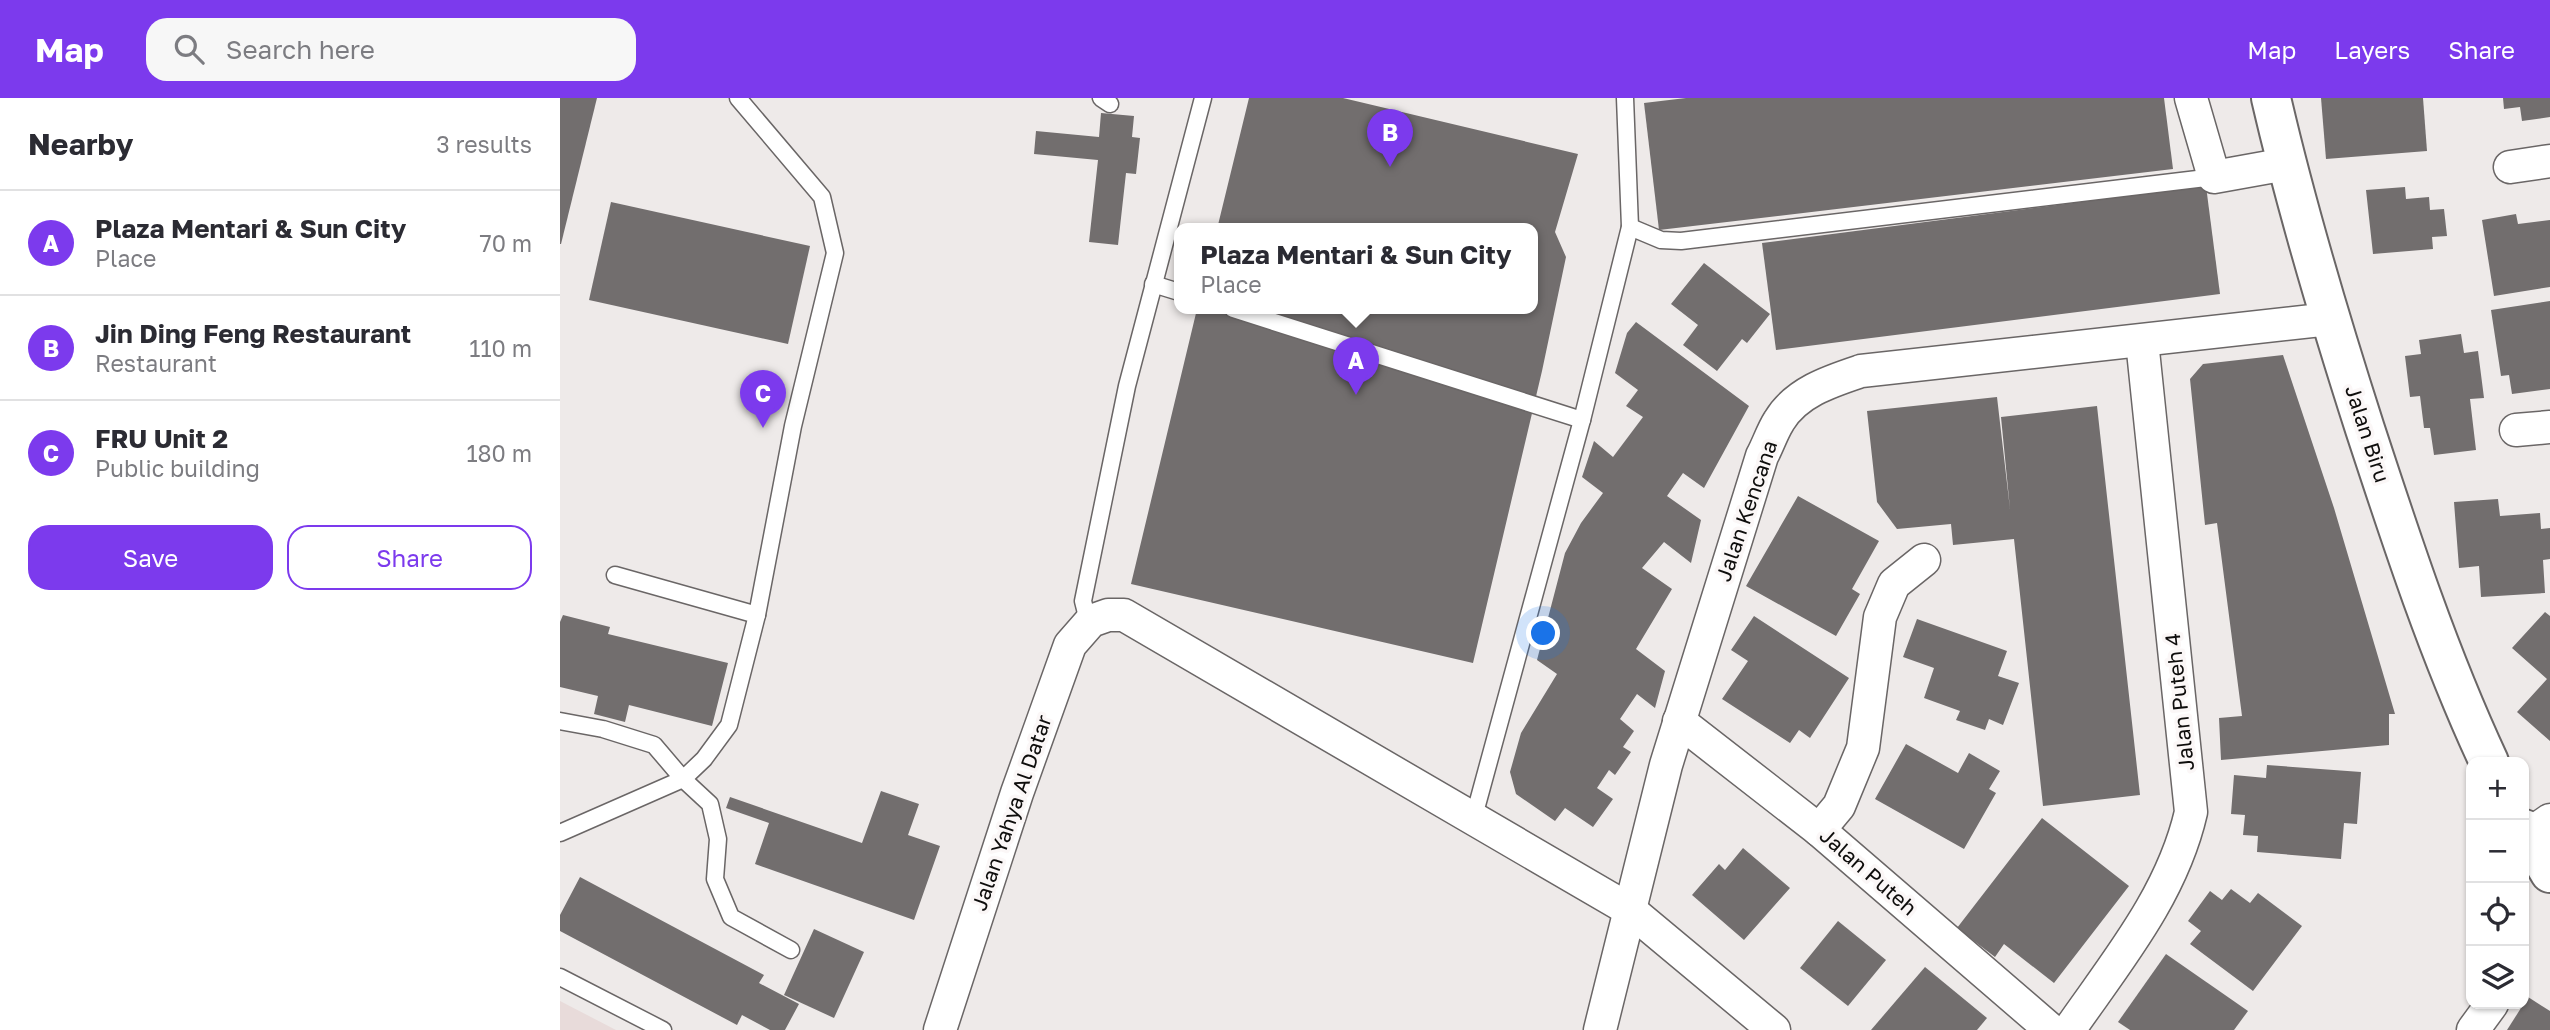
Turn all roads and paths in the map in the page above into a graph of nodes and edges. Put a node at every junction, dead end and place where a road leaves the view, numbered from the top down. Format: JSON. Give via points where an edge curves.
{"nodes":[{"id":1,"x":738,"y":98,"type":"edge"},
{"id":2,"x":1203,"y":98,"type":"edge"},
{"id":3,"x":1625,"y":98,"type":"edge"},
{"id":4,"x":2190,"y":98,"type":"edge"},
{"id":5,"x":2271,"y":98,"type":"edge"},
{"id":6,"x":2550,"y":161,"type":"edge"},
{"id":7,"x":2286,"y":164,"type":"junction"},
{"id":8,"x":2510,"y":167,"type":"dead end"},
{"id":9,"x":2214,"y":177,"type":"junction"},
{"id":10,"x":1630,"y":227,"type":"junction"},
{"id":11,"x":1153,"y":284,"type":"junction"},
{"id":12,"x":1174,"y":290,"type":"edge"},
{"id":13,"x":1249,"y":314,"type":"edge"},
{"id":14,"x":2330,"y":319,"type":"junction"},
{"id":15,"x":2142,"y":341,"type":"junction"},
{"id":16,"x":1583,"y":420,"type":"junction"},
{"id":17,"x":2550,"y":427,"type":"edge"},
{"id":18,"x":2516,"y":430,"type":"dead end"},
{"id":19,"x":1924,"y":560,"type":"dead end"},
{"id":20,"x":615,"y":575,"type":"dead end"},
{"id":21,"x":757,"y":615,"type":"junction"},
{"id":22,"x":1100,"y":618,"type":"junction"},
{"id":23,"x":560,"y":721,"type":"edge"},
{"id":24,"x":1679,"y":721,"type":"junction"},
{"id":25,"x":2487,"y":757,"type":"edge"},
{"id":26,"x":683,"y":779,"type":"junction"},
{"id":27,"x":1473,"y":820,"type":"junction"},
{"id":28,"x":2534,"y":829,"type":"edge"},
{"id":29,"x":1819,"y":830,"type":"junction"},
{"id":30,"x":560,"y":833,"type":"edge"},
{"id":31,"x":2550,"y":873,"type":"edge"},
{"id":32,"x":1630,"y":910,"type":"junction"},
{"id":33,"x":791,"y":950,"type":"dead end"},
{"id":34,"x":560,"y":977,"type":"edge"},
{"id":35,"x":2488,"y":1009,"type":"edge"},
{"id":36,"x":663,"y":1030,"type":"edge"},
{"id":37,"x":940,"y":1030,"type":"edge"},
{"id":38,"x":1600,"y":1030,"type":"edge"},
{"id":39,"x":1774,"y":1030,"type":"edge"},
{"id":40,"x":2051,"y":1030,"type":"edge"},
{"id":41,"x":2069,"y":1030,"type":"edge"},
{"id":42,"x":2473,"y":1030,"type":"edge"}],
"edges":[{"from":1,"to":21,"type":"lane","via":[[822,197],[835,253],[793,426]]},
{"from":2,"to":11,"type":"lane"},
{"from":3,"to":10,"type":"lane"},
{"from":4,"to":9,"type":"street"},
{"from":5,"to":7,"type":"street","name":"Jalan Biru"},
{"from":6,"to":8,"type":"street"},
{"from":7,"to":9,"type":"street"},
{"from":7,"to":14,"type":"street","name":"Jalan Biru"},
{"from":9,"to":10,"type":"lane","via":[[1681,241],[1661,240]]},
{"from":10,"to":16,"type":"lane"},
{"from":11,"to":12,"type":"lane"},
{"from":11,"to":22,"type":"lane","via":[[1083,601],[1086,613]]},
{"from":13,"to":16,"type":"lane"},
{"from":14,"to":15,"type":"street","name":"Jalan Kencana"},
{"from":14,"to":25,"type":"street","name":"Jalan Biru","via":[[2403,546],[2463,707]]},
{"from":15,"to":24,"type":"street","name":"Jalan Kencana","via":[[1861,371],[1802,396],[1780,419],[1762,456]]},
{"from":15,"to":41,"type":"street","name":"Jalan Puteh 4","via":[[2191,812],[2172,873],[2145,922]]},
{"from":16,"to":27,"type":"lane"},
{"from":17,"to":18,"type":"street"},
{"from":19,"to":29,"type":"street","via":[[1894,584],[1880,617],[1863,748],[1839,806]]},
{"from":20,"to":21,"type":"lane"},
{"from":21,"to":26,"type":"lane","via":[[729,725],[704,760]]},
{"from":22,"to":27,"type":"street","via":[[1124,615]]},
{"from":22,"to":37,"type":"street","name":"Jalan Yahya Al Datar","via":[[1070,645]]},
{"from":23,"to":26,"type":"lane","via":[[654,745]]},
{"from":24,"to":29,"type":"street","name":"Jalan Puteh"},
{"from":24,"to":32,"type":"street","name":"Jalan Kencana"},
{"from":26,"to":30,"type":"lane"},
{"from":26,"to":33,"type":"lane","via":[[710,804],[718,839],[715,879],[731,917]]},
{"from":27,"to":32,"type":"street"},
{"from":28,"to":31,"type":"street"},
{"from":29,"to":40,"type":"street","name":"Jalan Puteh"},
{"from":32,"to":38,"type":"street","name":"Jalan Kencana"},
{"from":32,"to":39,"type":"street"},
{"from":34,"to":36,"type":"lane"},
{"from":35,"to":42,"type":"street"}]}
